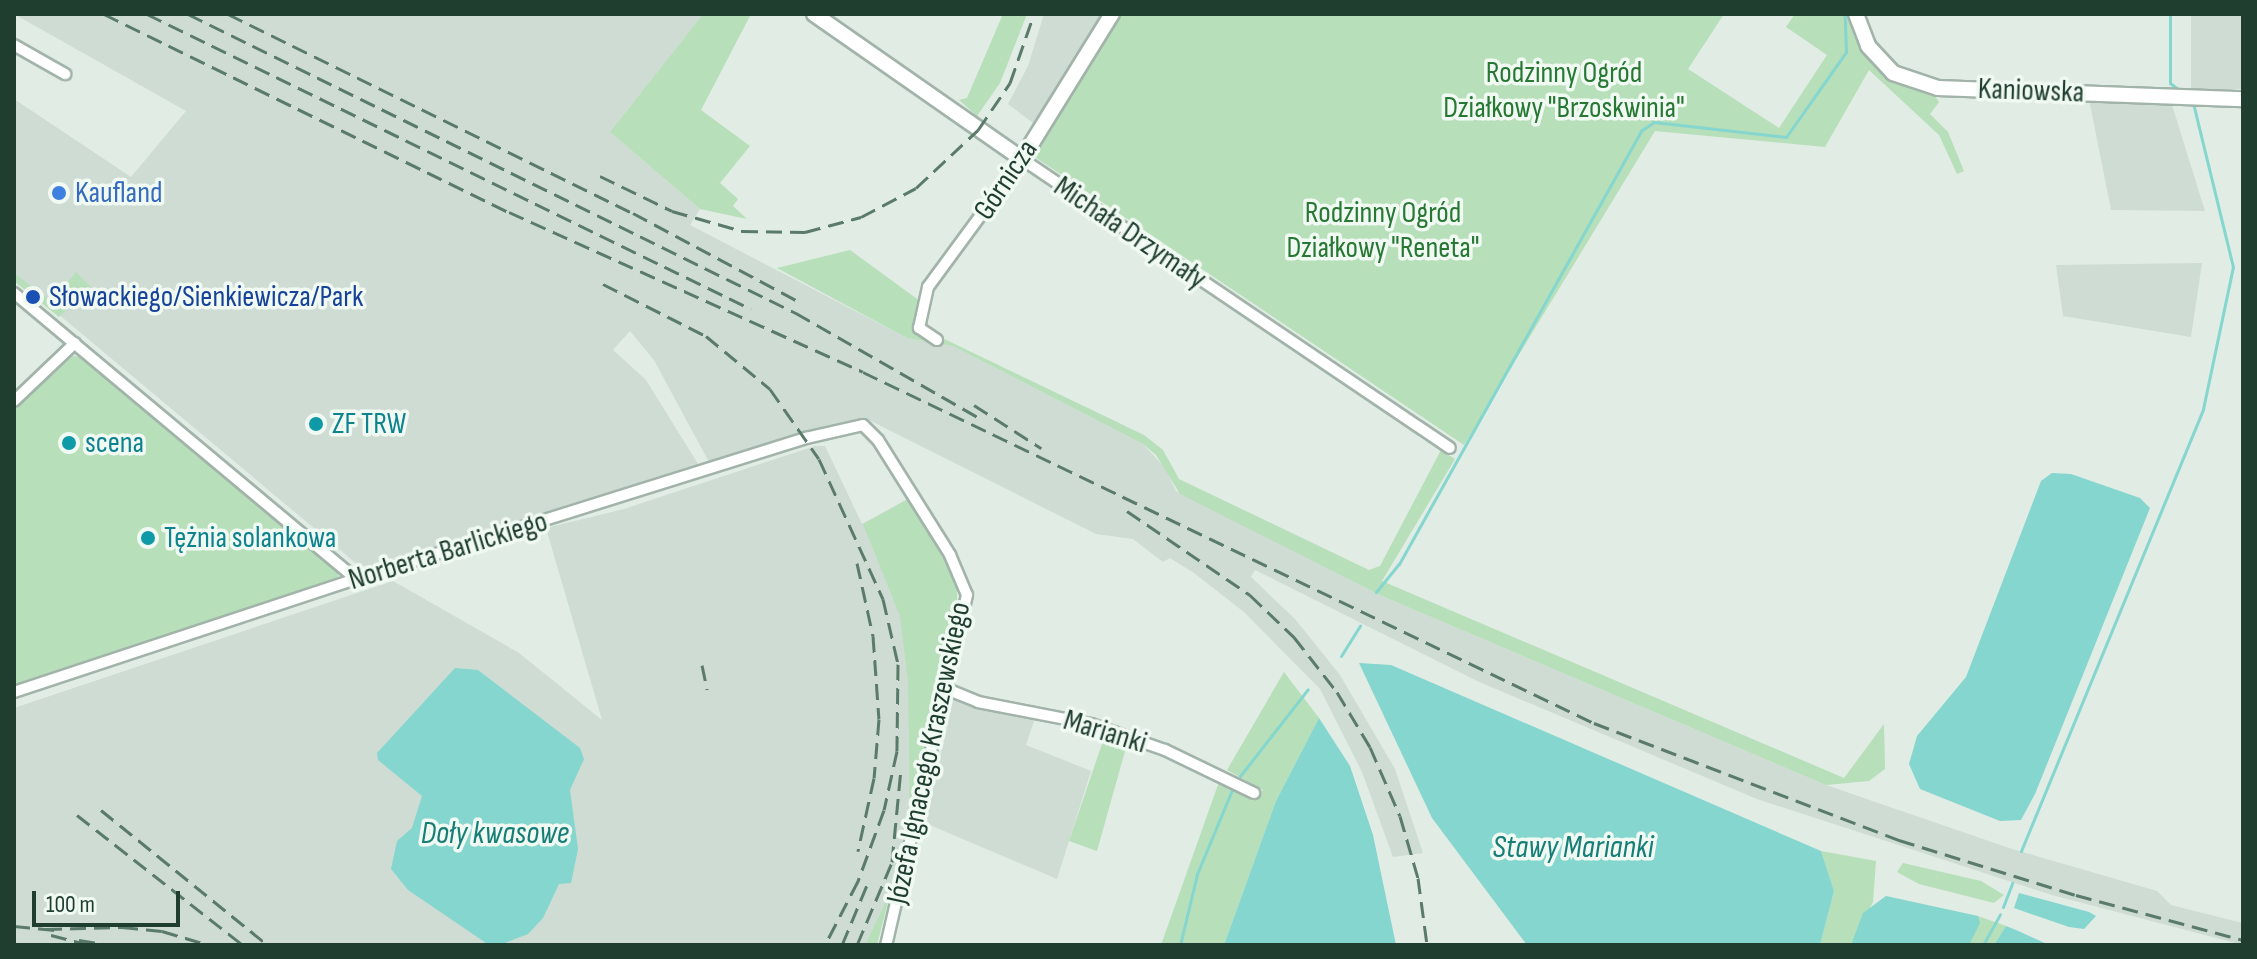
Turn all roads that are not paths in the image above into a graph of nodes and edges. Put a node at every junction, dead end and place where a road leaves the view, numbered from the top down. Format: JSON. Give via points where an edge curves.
{"nodes":[{"id":1,"x":815,"y":14,"type":"edge"},
{"id":2,"x":1112,"y":14,"type":"edge"},
{"id":3,"x":1856,"y":14,"type":"edge"},
{"id":4,"x":14,"y":45,"type":"edge"},
{"id":5,"x":65,"y":74,"type":"dead end"},
{"id":6,"x":2243,"y":99,"type":"edge"},
{"id":7,"x":1022,"y":159,"type":"junction"},
{"id":8,"x":14,"y":293,"type":"edge"},
{"id":9,"x":937,"y":340,"type":"dead end"},
{"id":10,"x":75,"y":343,"type":"junction"},
{"id":11,"x":14,"y":401,"type":"edge"},
{"id":12,"x":878,"y":440,"type":"joint"},
{"id":13,"x":1450,"y":448,"type":"dead end"},
{"id":14,"x":356,"y":579,"type":"junction"},
{"id":15,"x":949,"y":690,"type":"junction"},
{"id":16,"x":14,"y":692,"type":"edge"},
{"id":17,"x":1254,"y":793,"type":"dead end"},
{"id":18,"x":886,"y":945,"type":"edge"}],
"edges":[{"from":1,"to":7,"type":"street","name":"Michała Drzymały"},
{"from":2,"to":7,"type":"street","name":"Górnicza"},
{"from":3,"to":6,"type":"street","name":"Kaniowska","via":[[1868,46],[1893,73],[1938,88]]},
{"from":4,"to":5,"type":"street"},
{"from":7,"to":9,"type":"street","name":"Górnicza","via":[[928,287],[919,328]]},
{"from":7,"to":13,"type":"street","name":"Michała Drzymały"},
{"from":8,"to":10,"type":"street"},
{"from":10,"to":11,"type":"street"},
{"from":10,"to":14,"type":"street"},
{"from":12,"to":14,"type":"street","name":"Norberta Barlickiego","via":[[863,425],[851,424]]},
{"from":12,"to":15,"type":"street","name":"Józefa Ignacego Kraszewskiego","via":[[964,583],[966,606]]},
{"from":14,"to":16,"type":"street","name":"Norberta Barlickiego"},
{"from":15,"to":17,"type":"street","name":"Marianki","via":[[978,702],[1091,724],[1165,750]]},
{"from":15,"to":18,"type":"street","name":"Józefa Ignacego Kraszewskiego"}]}
